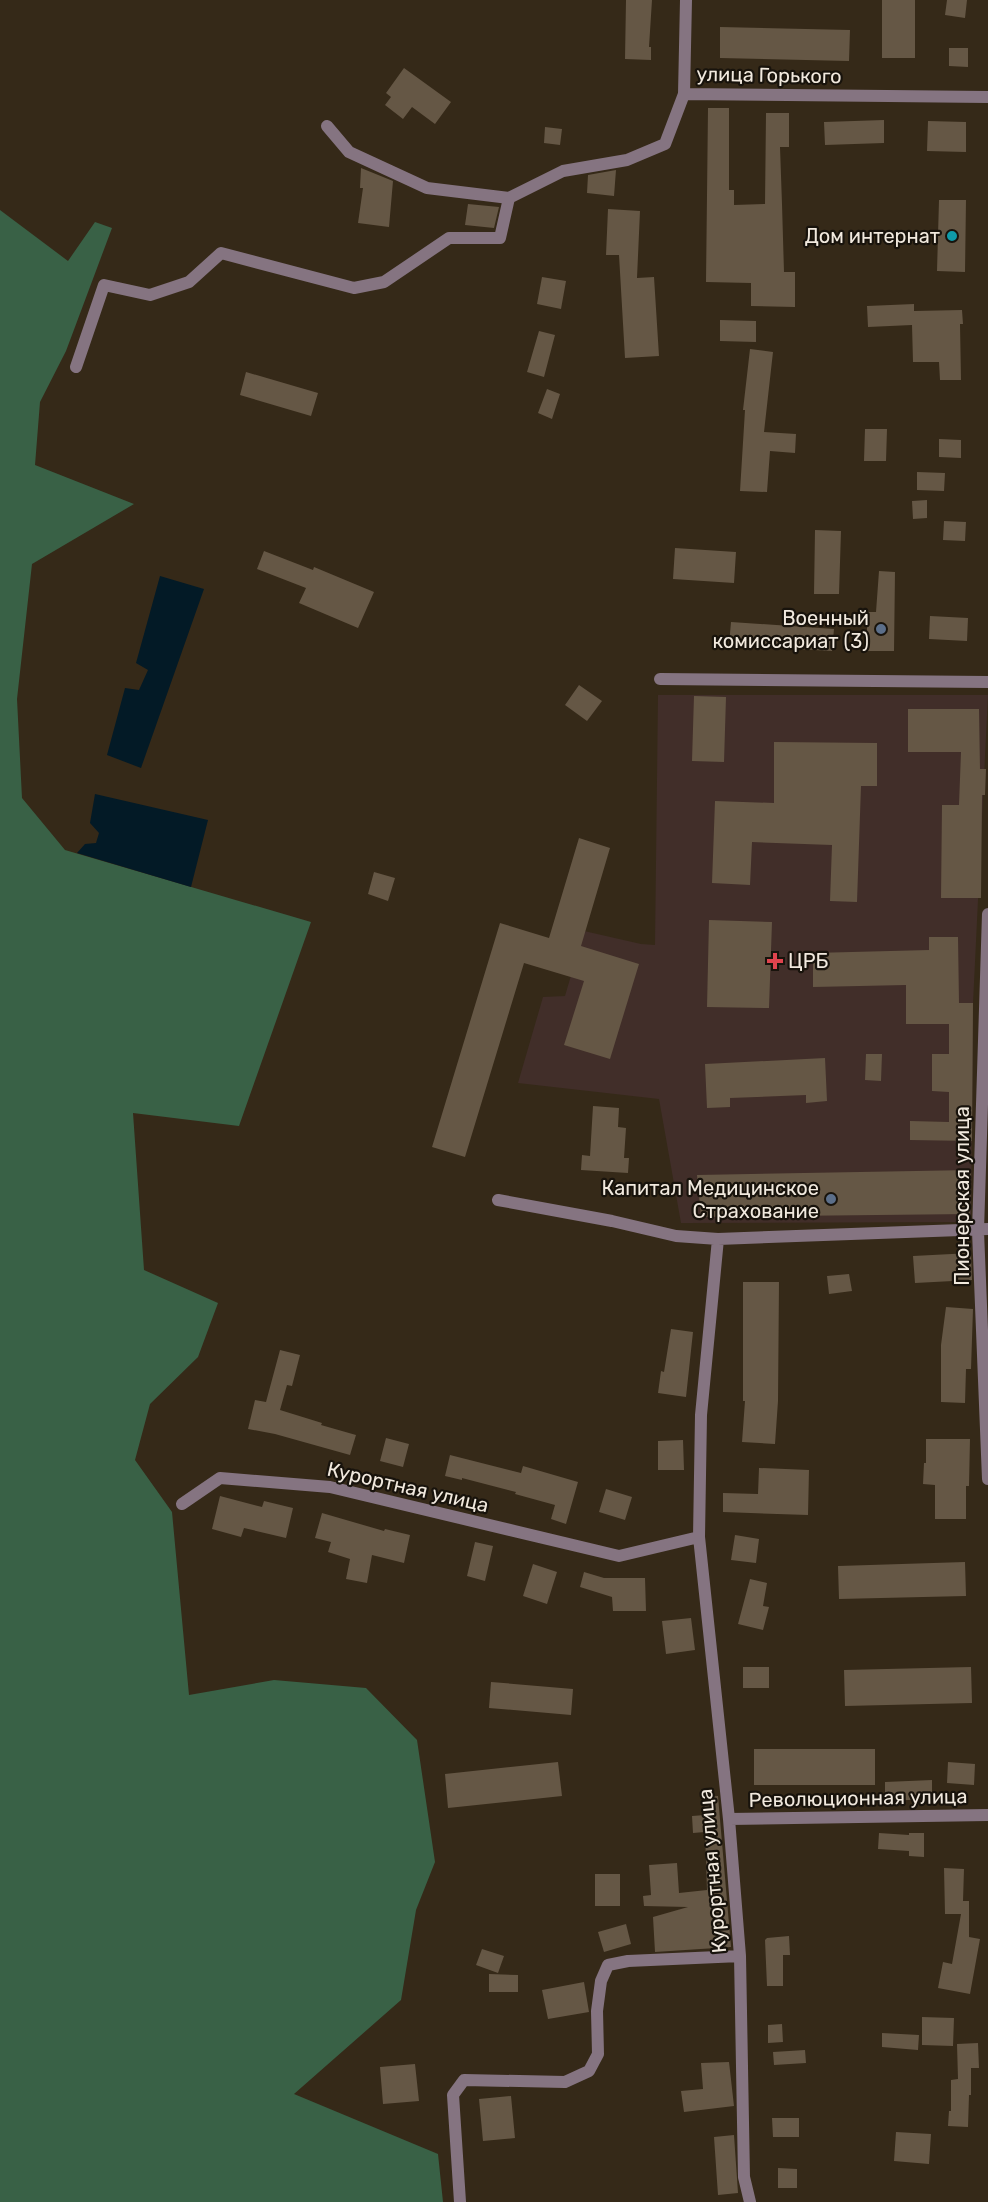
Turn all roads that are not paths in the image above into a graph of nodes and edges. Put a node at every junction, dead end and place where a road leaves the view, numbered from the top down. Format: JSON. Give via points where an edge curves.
{"nodes":[{"id":1,"x":687,"y":0,"type":"edge"},
{"id":2,"x":684,"y":94,"type":"junction"},
{"id":3,"x":988,"y":97,"type":"edge"},
{"id":4,"x":327,"y":126,"type":"dead end"},
{"id":5,"x":509,"y":198,"type":"junction"},
{"id":6,"x":76,"y":367,"type":"dead end"},
{"id":7,"x":660,"y":679,"type":"dead end"},
{"id":8,"x":988,"y":682,"type":"edge"},
{"id":9,"x":988,"y":914,"type":"edge"},
{"id":10,"x":984,"y":1147,"type":"edge"},
{"id":11,"x":498,"y":1200,"type":"dead end"},
{"id":12,"x":983,"y":1230,"type":"edge"},
{"id":13,"x":718,"y":1239,"type":"junction"},
{"id":14,"x":988,"y":1479,"type":"edge"},
{"id":15,"x":182,"y":1504,"type":"dead end"},
{"id":16,"x":699,"y":1537,"type":"junction"},
{"id":17,"x":988,"y":1815,"type":"edge"},
{"id":18,"x":729,"y":1819,"type":"junction"},
{"id":19,"x":740,"y":1956,"type":"junction"},
{"id":20,"x":460,"y":2202,"type":"edge"},
{"id":21,"x":750,"y":2202,"type":"edge"}],
"edges":[{"from":1,"to":2,"type":"street"},
{"from":2,"to":3,"type":"street","name":"улица Горького"},
{"from":2,"to":5,"type":"street","name":"улица Горького","via":[[666,144],[627,160],[563,171]]},
{"from":4,"to":5,"type":"street","via":[[349,152],[427,188]]},
{"from":5,"to":6,"type":"street","via":[[500,238],[449,238],[384,282],[354,288],[221,254],[189,282],[150,295],[104,285]]},
{"from":7,"to":8,"type":"street"},
{"from":9,"to":10,"type":"street","name":"Пионерская улица"},
{"from":10,"to":12,"type":"street","name":"Пионерская улица"},
{"from":11,"to":13,"type":"street","via":[[676,1236]]},
{"from":12,"to":13,"type":"street"},
{"from":12,"to":14,"type":"street","name":"Пионерская улица"},
{"from":13,"to":16,"type":"street","name":"Курортная улица","via":[[701,1416]]},
{"from":15,"to":16,"type":"street","name":"Курортная улица","via":[[220,1478],[330,1487],[619,1556]]},
{"from":16,"to":18,"type":"street","name":"Курортная улица"},
{"from":17,"to":18,"type":"street","name":"Революционная улица"},
{"from":18,"to":19,"type":"street","name":"Курортная улица"},
{"from":19,"to":20,"type":"street","via":[[608,1965],[601,1981],[597,2011],[598,2054],[590,2072],[565,2082],[464,2080],[453,2095]]},
{"from":19,"to":21,"type":"street","name":"Курортная улица","via":[[744,2177]]}]}
